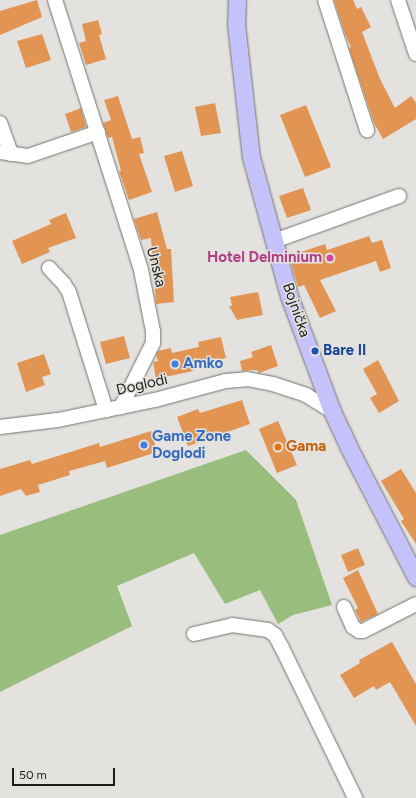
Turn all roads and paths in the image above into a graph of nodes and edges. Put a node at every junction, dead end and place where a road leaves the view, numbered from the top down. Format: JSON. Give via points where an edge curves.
{"nodes":[{"id":1,"x":55,"y":0,"type":"edge"},
{"id":2,"x":237,"y":0,"type":"edge"},
{"id":3,"x":325,"y":0,"type":"edge"},
{"id":4,"x":398,"y":0,"type":"edge"},
{"id":5,"x":416,"y":54,"type":"edge"},
{"id":6,"x":0,"y":123,"type":"edge"},
{"id":7,"x":367,"y":130,"type":"dead end"},
{"id":8,"x":98,"y":132,"type":"junction"},
{"id":9,"x":5,"y":153,"type":"edge"},
{"id":10,"x":399,"y":196,"type":"dead end"},
{"id":11,"x":274,"y":241,"type":"junction"},
{"id":12,"x":49,"y":268,"type":"dead end"},
{"id":13,"x":122,"y":407,"type":"junction"},
{"id":14,"x":106,"y":410,"type":"junction"},
{"id":15,"x":332,"y":410,"type":"junction"},
{"id":16,"x":0,"y":426,"type":"edge"},
{"id":17,"x":416,"y":577,"type":"edge"},
{"id":18,"x":416,"y":604,"type":"edge"},
{"id":19,"x":344,"y":607,"type":"dead end"},
{"id":20,"x":194,"y":634,"type":"dead end"},
{"id":21,"x":355,"y":798,"type":"edge"}],
"edges":[{"from":1,"to":8,"type":"street","name":"Unska"},
{"from":2,"to":11,"type":"main road","name":"Bojnička","via":[[236,24],[251,157]]},
{"from":3,"to":7,"type":"street"},
{"from":4,"to":5,"type":"street"},
{"from":6,"to":9,"type":"street"},
{"from":8,"to":9,"type":"street","via":[[28,156]]},
{"from":8,"to":13,"type":"street","name":"Unska","via":[[141,270],[153,331],[153,344]]},
{"from":10,"to":11,"type":"street"},
{"from":11,"to":15,"type":"main road","name":"Bojnička","via":[[289,296]]},
{"from":12,"to":14,"type":"street","via":[[69,292]]},
{"from":13,"to":14,"type":"street","name":"Doglodi"},
{"from":13,"to":15,"type":"street","name":"Doglodi","via":[[226,381],[247,379],[306,395]]},
{"from":14,"to":16,"type":"street","name":"Doglodi","via":[[58,420]]},
{"from":15,"to":17,"type":"main road","name":"Bojnička"},
{"from":18,"to":19,"type":"street","via":[[363,631],[353,627]]},
{"from":20,"to":21,"type":"street","via":[[232,624],[268,630],[275,636]]}]}
